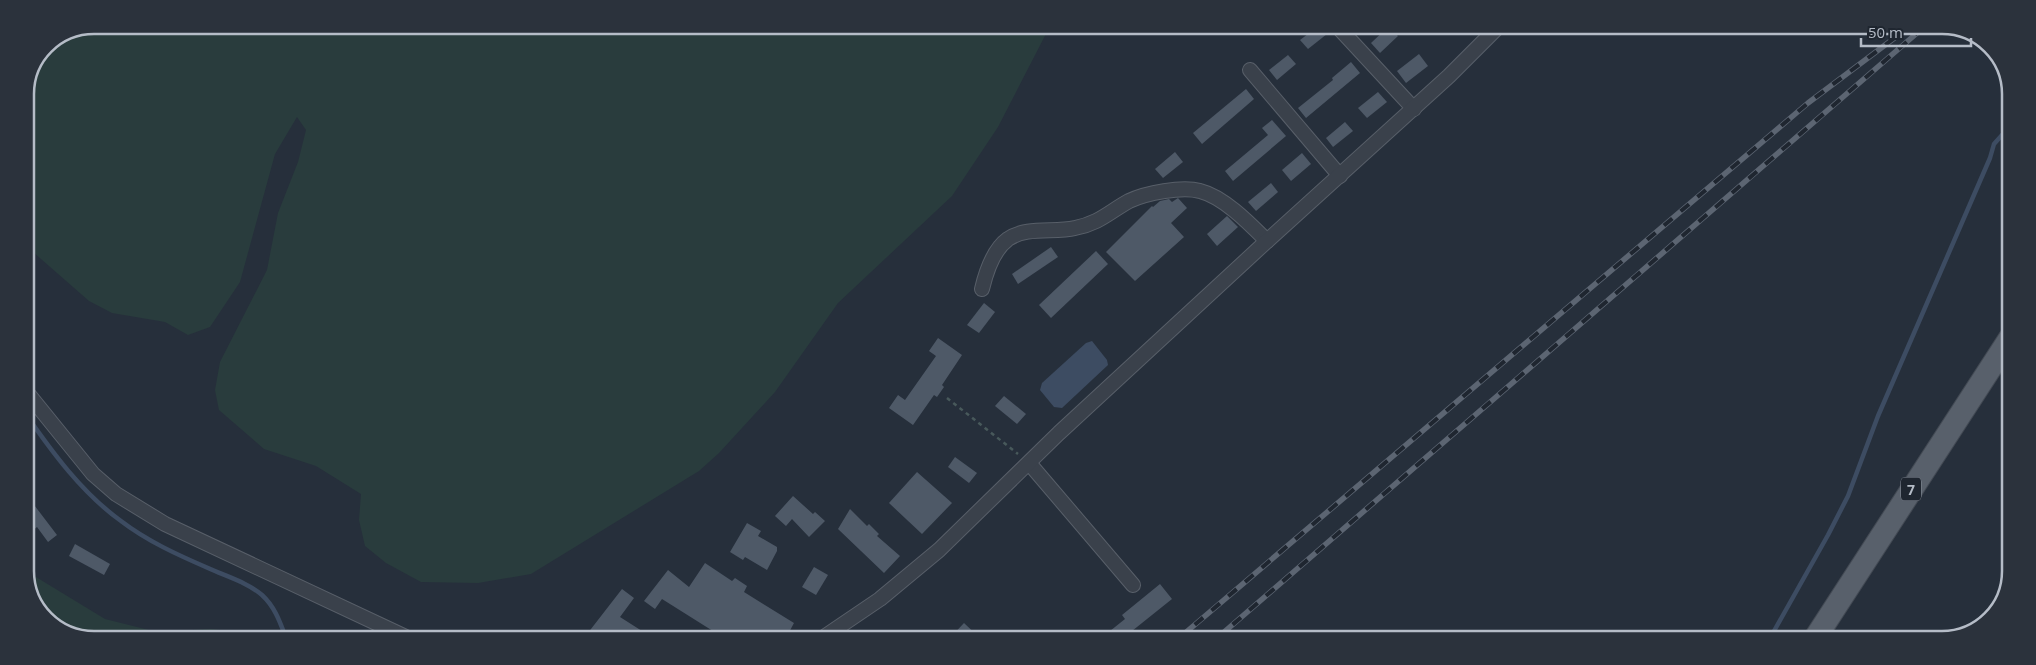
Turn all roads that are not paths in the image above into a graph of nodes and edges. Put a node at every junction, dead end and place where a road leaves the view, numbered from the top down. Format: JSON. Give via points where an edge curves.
{"nodes":[{"id":1,"x":1344,"y":34,"type":"edge"},
{"id":2,"x":1491,"y":34,"type":"edge"},
{"id":3,"x":1250,"y":70,"type":"dead end"},
{"id":4,"x":1414,"y":109,"type":"junction"},
{"id":5,"x":1340,"y":176,"type":"junction"},
{"id":6,"x":1267,"y":241,"type":"junction"},
{"id":7,"x":982,"y":289,"type":"dead end"},
{"id":8,"x":2002,"y":350,"type":"edge"},
{"id":9,"x":34,"y":401,"type":"edge"},
{"id":10,"x":1029,"y":463,"type":"junction"},
{"id":11,"x":1133,"y":585,"type":"dead end"},
{"id":12,"x":393,"y":631,"type":"edge"},
{"id":13,"x":832,"y":631,"type":"edge"},
{"id":14,"x":1820,"y":631,"type":"edge"}],
"edges":[{"from":1,"to":4,"type":"street"},
{"from":2,"to":4,"type":"street"},
{"from":3,"to":5,"type":"street"},
{"from":4,"to":5,"type":"street"},
{"from":5,"to":6,"type":"street"},
{"from":6,"to":7,"type":"street","via":[[1241,215],[1202,191],[1187,188],[1161,192],[1131,200],[1094,224],[1020,234],[1008,240],[987,269]]},
{"from":6,"to":10,"type":"street"},
{"from":8,"to":14,"type":"main road","number":"7"},
{"from":9,"to":12,"type":"street","via":[[93,474],[116,494],[165,524]]},
{"from":10,"to":11,"type":"street"},
{"from":10,"to":13,"type":"street","via":[[914,572]]}]}
